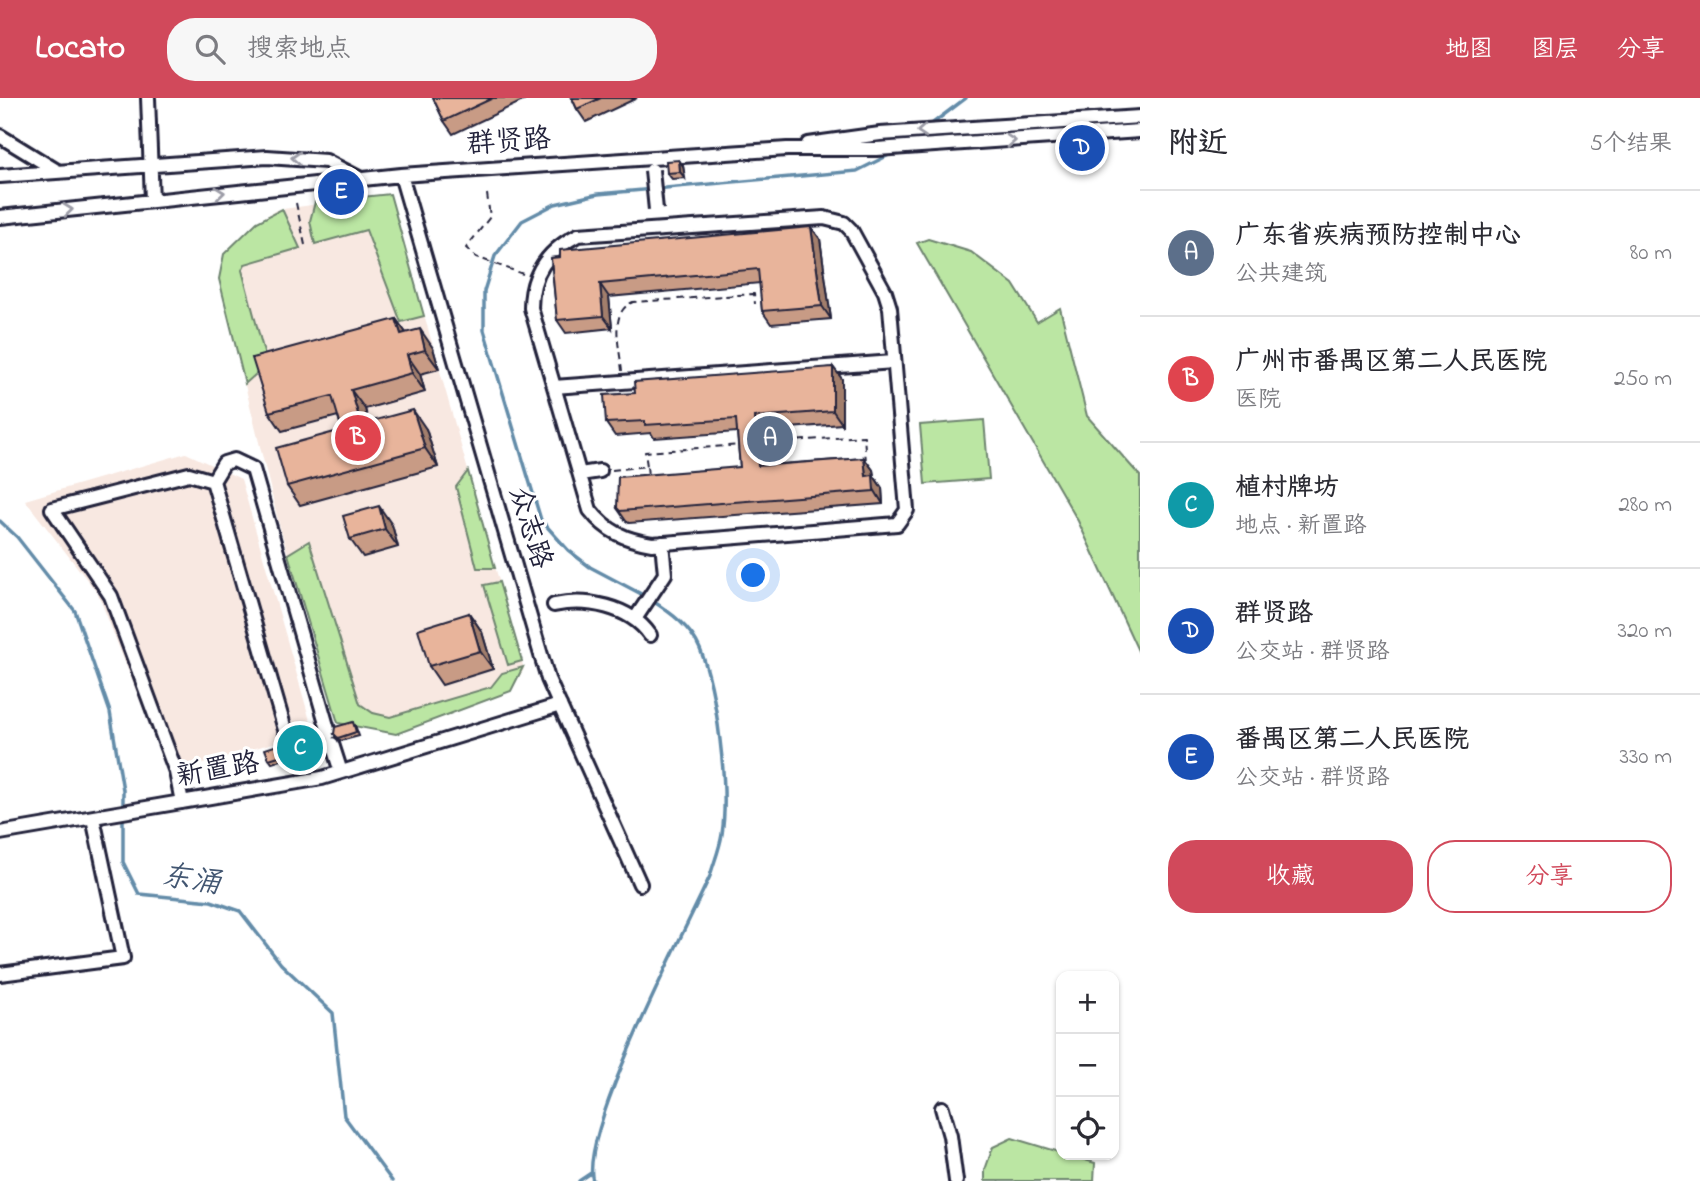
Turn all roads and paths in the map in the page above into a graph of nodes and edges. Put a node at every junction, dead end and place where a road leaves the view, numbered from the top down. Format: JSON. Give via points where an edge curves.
{"nodes":[{"id":1,"x":148,"y":98,"type":"edge"},
{"id":2,"x":1140,"y":117,"type":"edge"},
{"id":3,"x":0,"y":136,"type":"edge"},
{"id":4,"x":1138,"y":136,"type":"edge"},
{"id":5,"x":787,"y":149,"type":"junction"},
{"id":6,"x":148,"y":163,"type":"junction"},
{"id":7,"x":651,"y":164,"type":"junction"},
{"id":8,"x":57,"y":171,"type":"junction"},
{"id":9,"x":401,"y":175,"type":"junction"},
{"id":10,"x":0,"y":176,"type":"edge"},
{"id":11,"x":360,"y":178,"type":"junction"},
{"id":12,"x":487,"y":194,"type":"dead end"},
{"id":13,"x":152,"y":201,"type":"junction"},
{"id":14,"x":296,"y":203,"type":"dead end"},
{"id":15,"x":0,"y":217,"type":"edge"},
{"id":16,"x":657,"y":229,"type":"junction"},
{"id":17,"x":305,"y":245,"type":"dead end"},
{"id":18,"x":534,"y":278,"type":"junction"},
{"id":19,"x":755,"y":304,"type":"dead end"},
{"id":20,"x":894,"y":362,"type":"junction"},
{"id":21,"x":623,"y":382,"type":"junction"},
{"id":22,"x":554,"y":387,"type":"junction"},
{"id":23,"x":754,"y":444,"type":"edge"},
{"id":24,"x":741,"y":445,"type":"edge"},
{"id":25,"x":866,"y":462,"type":"edge"},
{"id":26,"x":647,"y":466,"type":"junction"},
{"id":27,"x":600,"y":471,"type":"joint"},
{"id":28,"x":580,"y":474,"type":"junction"},
{"id":29,"x":649,"y":480,"type":"edge"},
{"id":30,"x":213,"y":481,"type":"junction"},
{"id":31,"x":662,"y":543,"type":"junction"},
{"id":32,"x":554,"y":605,"type":"dead end"},
{"id":33,"x":635,"y":619,"type":"junction"},
{"id":34,"x":650,"y":635,"type":"dead end"},
{"id":35,"x":560,"y":705,"type":"junction"},
{"id":36,"x":286,"y":733,"type":"dead end"},
{"id":37,"x":341,"y":772,"type":"junction"},
{"id":38,"x":181,"y":802,"type":"junction"},
{"id":39,"x":93,"y":818,"type":"junction"},
{"id":40,"x":0,"y":833,"type":"edge"},
{"id":41,"x":640,"y":884,"type":"dead end"},
{"id":42,"x":0,"y":974,"type":"edge"},
{"id":43,"x":942,"y":1108,"type":"dead end"},
{"id":44,"x":956,"y":1181,"type":"edge"}],
"edges":[{"from":1,"to":6,"type":"street"},
{"from":2,"to":5,"type":"street","name":"群贤路","one_way":true,"via":[[880,134]]},
{"from":3,"to":8,"type":"street"},
{"from":5,"to":4,"type":"street","name":"群贤路","one_way":true},
{"from":5,"to":7,"type":"street","name":"群贤路"},
{"from":6,"to":8,"type":"street"},
{"from":11,"to":6,"type":"street","one_way":true,"via":[[326,161],[304,158]]},
{"from":6,"to":13,"type":"street"},
{"from":7,"to":9,"type":"street","name":"群贤路"},
{"from":7,"to":16,"type":"street","bridge":true},
{"from":8,"to":10,"type":"street"},
{"from":9,"to":11,"type":"street","name":"群贤路"},
{"from":9,"to":35,"type":"street","name":"众志路","via":[[548,679]]},
{"from":13,"to":11,"type":"street","name":"群贤路","one_way":true},
{"from":12,"to":18,"type":"path","via":[[490,217],[466,248],[476,257]]},
{"from":15,"to":13,"type":"street","name":"群贤路","one_way":true},
{"from":14,"to":17,"type":"path"},
{"from":16,"to":18,"type":"street","via":[[578,235],[552,251]]},
{"from":16,"to":20,"type":"street","via":[[824,218],[844,223],[885,292]]},
{"from":18,"to":22,"type":"street","via":[[531,308]]},
{"from":19,"to":21,"type":"path","via":[[754,294],[622,306],[617,315]]},
{"from":20,"to":21,"type":"street"},
{"from":20,"to":31,"type":"street","via":[[907,510],[897,524]]},
{"from":21,"to":22,"type":"street"},
{"from":22,"to":28,"type":"street"},
{"from":23,"to":25,"type":"path","via":[[864,436]]},
{"from":24,"to":26,"type":"path","via":[[645,452]]},
{"from":26,"to":27,"type":"path"},
{"from":26,"to":29,"type":"path"},
{"from":27,"to":28,"type":"street"},
{"from":28,"to":31,"type":"street","via":[[590,510],[600,523],[633,541]]},
{"from":30,"to":36,"type":"street"},
{"from":30,"to":37,"type":"street","via":[[224,463],[234,460],[253,469]]},
{"from":30,"to":38,"type":"street","via":[[189,474],[52,509],[111,596],[176,772]]},
{"from":31,"to":33,"type":"street","via":[[665,574]]},
{"from":32,"to":33,"type":"street","via":[[573,601],[597,604]]},
{"from":33,"to":34,"type":"street"},
{"from":35,"to":37,"type":"street","name":"新置路"},
{"from":35,"to":41,"type":"street","name":"众志路"},
{"from":37,"to":38,"type":"street","name":"新置路"},
{"from":38,"to":39,"type":"street","name":"新置路"},
{"from":39,"to":40,"type":"street","name":"新置路"},
{"from":39,"to":42,"type":"street","via":[[123,958]]},
{"from":43,"to":44,"type":"street"}]}
